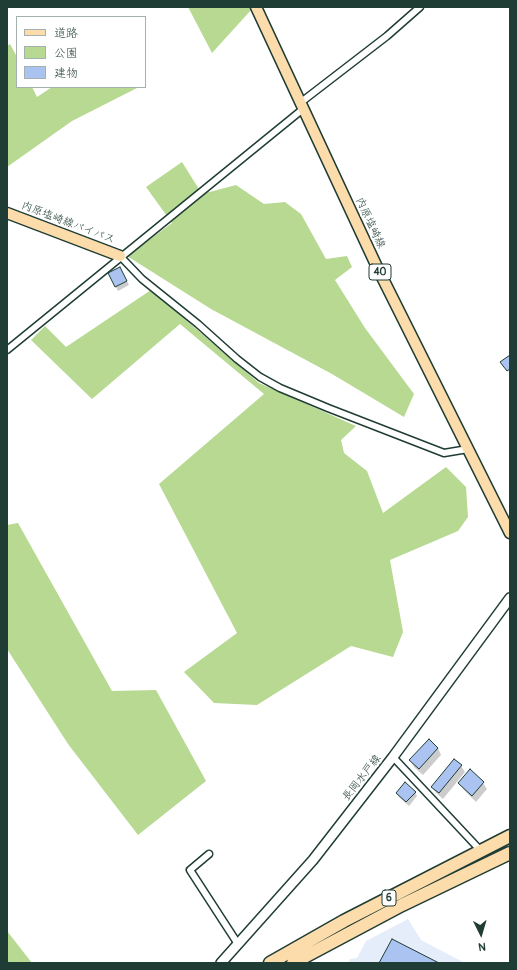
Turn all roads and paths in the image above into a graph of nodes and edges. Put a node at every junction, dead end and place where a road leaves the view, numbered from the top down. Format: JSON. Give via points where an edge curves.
{"nodes":[{"id":1,"x":256,"y":7,"type":"edge"},
{"id":2,"x":420,"y":7,"type":"edge"},
{"id":3,"x":301,"y":106,"type":"junction"},
{"id":4,"x":7,"y":213,"type":"edge"},
{"id":5,"x":120,"y":256,"type":"junction"},
{"id":6,"x":7,"y":350,"type":"edge"},
{"id":7,"x":468,"y":449,"type":"junction"},
{"id":8,"x":510,"y":533,"type":"edge"},
{"id":9,"x":510,"y":598,"type":"edge"},
{"id":10,"x":393,"y":757,"type":"junction"},
{"id":11,"x":510,"y":836,"type":"edge"},
{"id":12,"x":481,"y":851,"type":"junction"},
{"id":13,"x":510,"y":853,"type":"edge"},
{"id":14,"x":209,"y":854,"type":"dead end"},
{"id":15,"x":238,"y":944,"type":"junction"},
{"id":16,"x":221,"y":963,"type":"edge"},
{"id":17,"x":270,"y":963,"type":"edge"},
{"id":18,"x":293,"y":963,"type":"edge"}],
"edges":[{"from":1,"to":3,"type":"main road","name":"内原塩崎線","number":"40"},
{"from":2,"to":3,"type":"street"},
{"from":3,"to":5,"type":"street"},
{"from":3,"to":7,"type":"main road","name":"内原塩崎線","number":"40"},
{"from":4,"to":5,"type":"main road","name":"内原塩崎線バイパス"},
{"from":5,"to":6,"type":"street"},
{"from":5,"to":7,"type":"street","via":[[142,279],[260,377],[328,408],[444,453]]},
{"from":7,"to":8,"type":"main road","name":"内原塩崎線","number":"40"},
{"from":9,"to":10,"type":"main road","name":"長岡水戸線"},
{"from":10,"to":12,"type":"street"},
{"from":10,"to":15,"type":"main road","name":"長岡水戸線","via":[[313,860]]},
{"from":11,"to":12,"type":"highway","number":"6"},
{"from":12,"to":17,"type":"highway","number":"6","via":[[344,921]]},
{"from":13,"to":18,"type":"highway","number":"6","via":[[402,905]]},
{"from":14,"to":15,"type":"street","via":[[190,870]]},
{"from":15,"to":16,"type":"main road","name":"長岡水戸線"}]}
